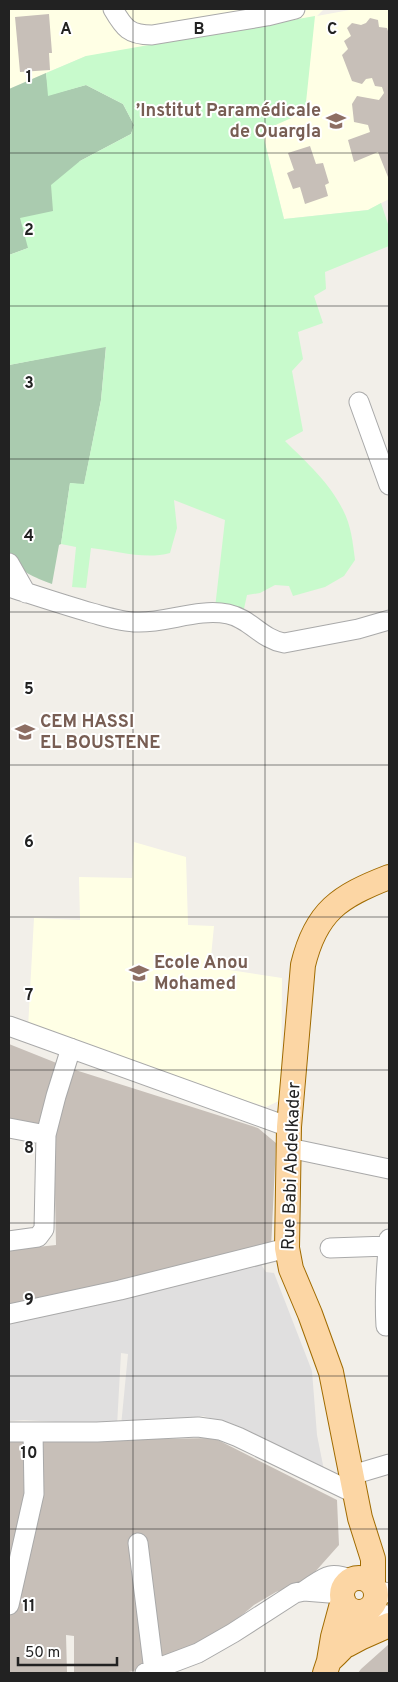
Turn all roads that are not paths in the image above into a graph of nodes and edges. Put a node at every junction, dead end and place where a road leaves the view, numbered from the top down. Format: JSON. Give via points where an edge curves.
{"nodes":[{"id":1,"x":113,"y":9,"type":"edge"},
{"id":2,"x":295,"y":9,"type":"edge"},
{"id":3,"x":359,"y":402,"type":"dead end"},
{"id":4,"x":389,"y":485,"type":"edge"},
{"id":5,"x":9,"y":563,"type":"edge"},
{"id":6,"x":17,"y":590,"type":"edge"},
{"id":7,"x":389,"y":620,"type":"edge"},
{"id":8,"x":389,"y":878,"type":"edge"},
{"id":9,"x":9,"y":1026,"type":"edge"},
{"id":10,"x":71,"y":1048,"type":"junction"},
{"id":11,"x":9,"y":1128,"type":"edge"},
{"id":12,"x":46,"y":1136,"type":"junction"},
{"id":13,"x":289,"y":1138,"type":"junction"},
{"id":14,"x":389,"y":1169,"type":"edge"},
{"id":15,"x":9,"y":1241,"type":"edge"},
{"id":16,"x":389,"y":1242,"type":"edge"},
{"id":17,"x":287,"y":1248,"type":"junction"},
{"id":18,"x":330,"y":1248,"type":"dead end"},
{"id":19,"x":9,"y":1314,"type":"edge"},
{"id":20,"x":386,"y":1326,"type":"dead end"},
{"id":21,"x":9,"y":1432,"type":"edge"},
{"id":22,"x":33,"y":1432,"type":"junction"},
{"id":23,"x":389,"y":1464,"type":"edge"},
{"id":24,"x":354,"y":1484,"type":"junction"},
{"id":25,"x":138,"y":1542,"type":"dead end"},
{"id":26,"x":365,"y":1596,"type":"edge"},
{"id":27,"x":9,"y":1605,"type":"edge"},
{"id":28,"x":389,"y":1626,"type":"edge"},
{"id":29,"x":333,"y":1660,"type":"edge"},
{"id":30,"x":149,"y":1672,"type":"edge"}],
"edges":[{"from":1,"to":2,"type":"street","via":[[125,28],[140,35]]},
{"from":3,"to":4,"type":"street"},
{"from":5,"to":6,"type":"street"},
{"from":6,"to":7,"type":"street","via":[[128,622],[228,614],[244,619],[272,640],[284,643]]},
{"from":8,"to":13,"type":"main road","name":"Rue Babi Abdelkader","via":[[343,898],[328,911],[311,939],[304,965]]},
{"from":9,"to":10,"type":"street"},
{"from":10,"to":12,"type":"street"},
{"from":10,"to":13,"type":"street"},
{"from":11,"to":12,"type":"street"},
{"from":12,"to":15,"type":"street","via":[[44,1229],[38,1237]]},
{"from":13,"to":14,"type":"street"},
{"from":13,"to":17,"type":"main road","name":"Rue Babi Abdelkader"},
{"from":16,"to":18,"type":"street"},
{"from":16,"to":20,"type":"street","via":[[384,1298]]},
{"from":17,"to":19,"type":"street"},
{"from":17,"to":24,"type":"main road","name":"Rue Babi Abdelkader","via":[[293,1276],[331,1372]]},
{"from":21,"to":22,"type":"street"},
{"from":22,"to":24,"type":"street","via":[[220,1430]]},
{"from":22,"to":27,"type":"street","via":[[34,1494]]},
{"from":23,"to":24,"type":"street"},
{"from":24,"to":26,"type":"main road","name":"Rue Babi Abdelkader","via":[[360,1518],[373,1559]]},
{"from":25,"to":30,"type":"street"},
{"from":26,"to":29,"type":"main road","name":"Rue Babi Abdelkader","via":[[333,1637]]},
{"from":26,"to":30,"type":"street","via":[[341,1576],[330,1575],[304,1591],[286,1597],[198,1653]]},
{"from":28,"to":29,"type":"main road","via":[[362,1636]]}]}
